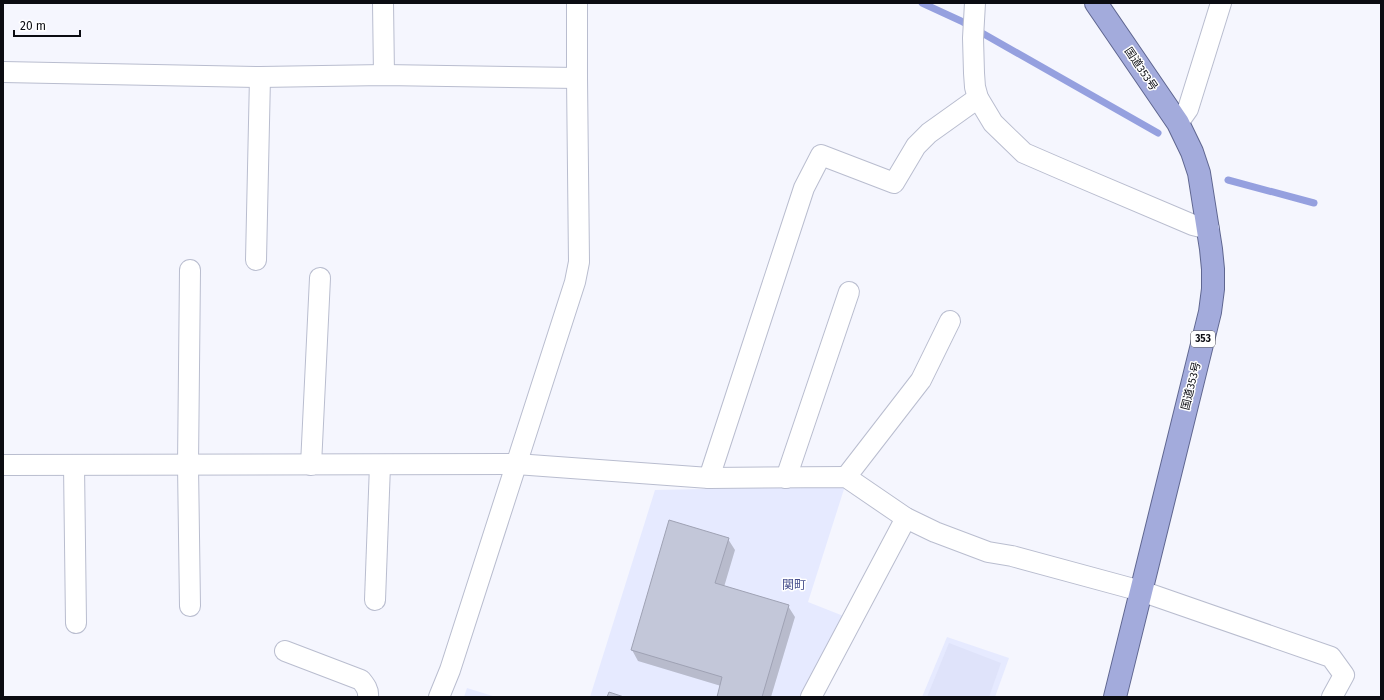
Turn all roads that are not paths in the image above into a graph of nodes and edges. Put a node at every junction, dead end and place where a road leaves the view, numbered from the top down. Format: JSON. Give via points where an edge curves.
{"nodes":[{"id":1,"x":383,"y":3,"type":"edge"},
{"id":2,"x":578,"y":3,"type":"edge"},
{"id":3,"x":1096,"y":3,"type":"edge"},
{"id":4,"x":1221,"y":3,"type":"edge"},
{"id":5,"x":974,"y":20,"type":"edge"},
{"id":6,"x":3,"y":72,"type":"edge"},
{"id":7,"x":384,"y":75,"type":"junction"},
{"id":8,"x":260,"y":77,"type":"junction"},
{"id":9,"x":577,"y":78,"type":"junction"},
{"id":10,"x":978,"y":98,"type":"junction"},
{"id":11,"x":1178,"y":123,"type":"junction"},
{"id":12,"x":1209,"y":229,"type":"junction"},
{"id":13,"x":256,"y":260,"type":"dead end"},
{"id":14,"x":190,"y":270,"type":"dead end"},
{"id":15,"x":320,"y":278,"type":"dead end"},
{"id":16,"x":849,"y":292,"type":"dead end"},
{"id":17,"x":950,"y":321,"type":"dead end"},
{"id":18,"x":311,"y":464,"type":"junction"},
{"id":19,"x":516,"y":464,"type":"junction"},
{"id":20,"x":3,"y":465,"type":"edge"},
{"id":21,"x":74,"y":465,"type":"junction"},
{"id":22,"x":188,"y":465,"type":"junction"},
{"id":23,"x":380,"y":465,"type":"junction"},
{"id":24,"x":846,"y":477,"type":"junction"},
{"id":25,"x":709,"y":478,"type":"junction"},
{"id":26,"x":786,"y":478,"type":"junction"},
{"id":27,"x":906,"y":518,"type":"junction"},
{"id":28,"x":1140,"y":591,"type":"junction"},
{"id":29,"x":375,"y":600,"type":"dead end"},
{"id":30,"x":190,"y":606,"type":"dead end"},
{"id":31,"x":76,"y":623,"type":"dead end"},
{"id":32,"x":284,"y":651,"type":"dead end"},
{"id":33,"x":368,"y":697,"type":"edge"},
{"id":34,"x":439,"y":697,"type":"edge"},
{"id":35,"x":811,"y":697,"type":"edge"},
{"id":36,"x":1115,"y":697,"type":"edge"},
{"id":37,"x":1332,"y":697,"type":"edge"}],
"edges":[{"from":1,"to":7,"type":"street"},
{"from":2,"to":9,"type":"street"},
{"from":3,"to":11,"type":"highway","name":"国道353号","number":"353"},
{"from":4,"to":11,"type":"street","via":[[1188,109]]},
{"from":5,"to":10,"type":"street","via":[[974,73]]},
{"from":6,"to":8,"type":"street"},
{"from":7,"to":8,"type":"street"},
{"from":7,"to":9,"type":"street"},
{"from":8,"to":13,"type":"street"},
{"from":9,"to":19,"type":"street","via":[[579,262],[575,282]]},
{"from":10,"to":12,"type":"street","via":[[993,123],[1024,152]]},
{"from":10,"to":25,"type":"street","via":[[929,133],[916,146],[894,183],[822,155],[802,195]]},
{"from":11,"to":12,"type":"highway","name":"国道353号","number":"353","via":[[1199,173]]},
{"from":12,"to":28,"type":"highway","name":"国道353号","number":"353","via":[[1213,276],[1210,312]]},
{"from":14,"to":22,"type":"street"},
{"from":15,"to":18,"type":"street"},
{"from":16,"to":26,"type":"street"},
{"from":17,"to":24,"type":"street","via":[[921,380]]},
{"from":18,"to":22,"type":"street"},
{"from":18,"to":23,"type":"street"},
{"from":19,"to":23,"type":"street"},
{"from":19,"to":25,"type":"street"},
{"from":19,"to":34,"type":"street"},
{"from":20,"to":21,"type":"street"},
{"from":21,"to":22,"type":"street"},
{"from":21,"to":31,"type":"street"},
{"from":22,"to":30,"type":"street"},
{"from":23,"to":29,"type":"street"},
{"from":24,"to":26,"type":"street"},
{"from":24,"to":27,"type":"street"},
{"from":25,"to":26,"type":"street"},
{"from":27,"to":28,"type":"street","via":[[988,552],[1012,556]]},
{"from":27,"to":35,"type":"street"},
{"from":28,"to":36,"type":"highway","name":"国道353号","number":"353"},
{"from":28,"to":37,"type":"street","via":[[1331,657],[1344,675]]},
{"from":32,"to":33,"type":"street","via":[[361,680],[366,686]]}]}
